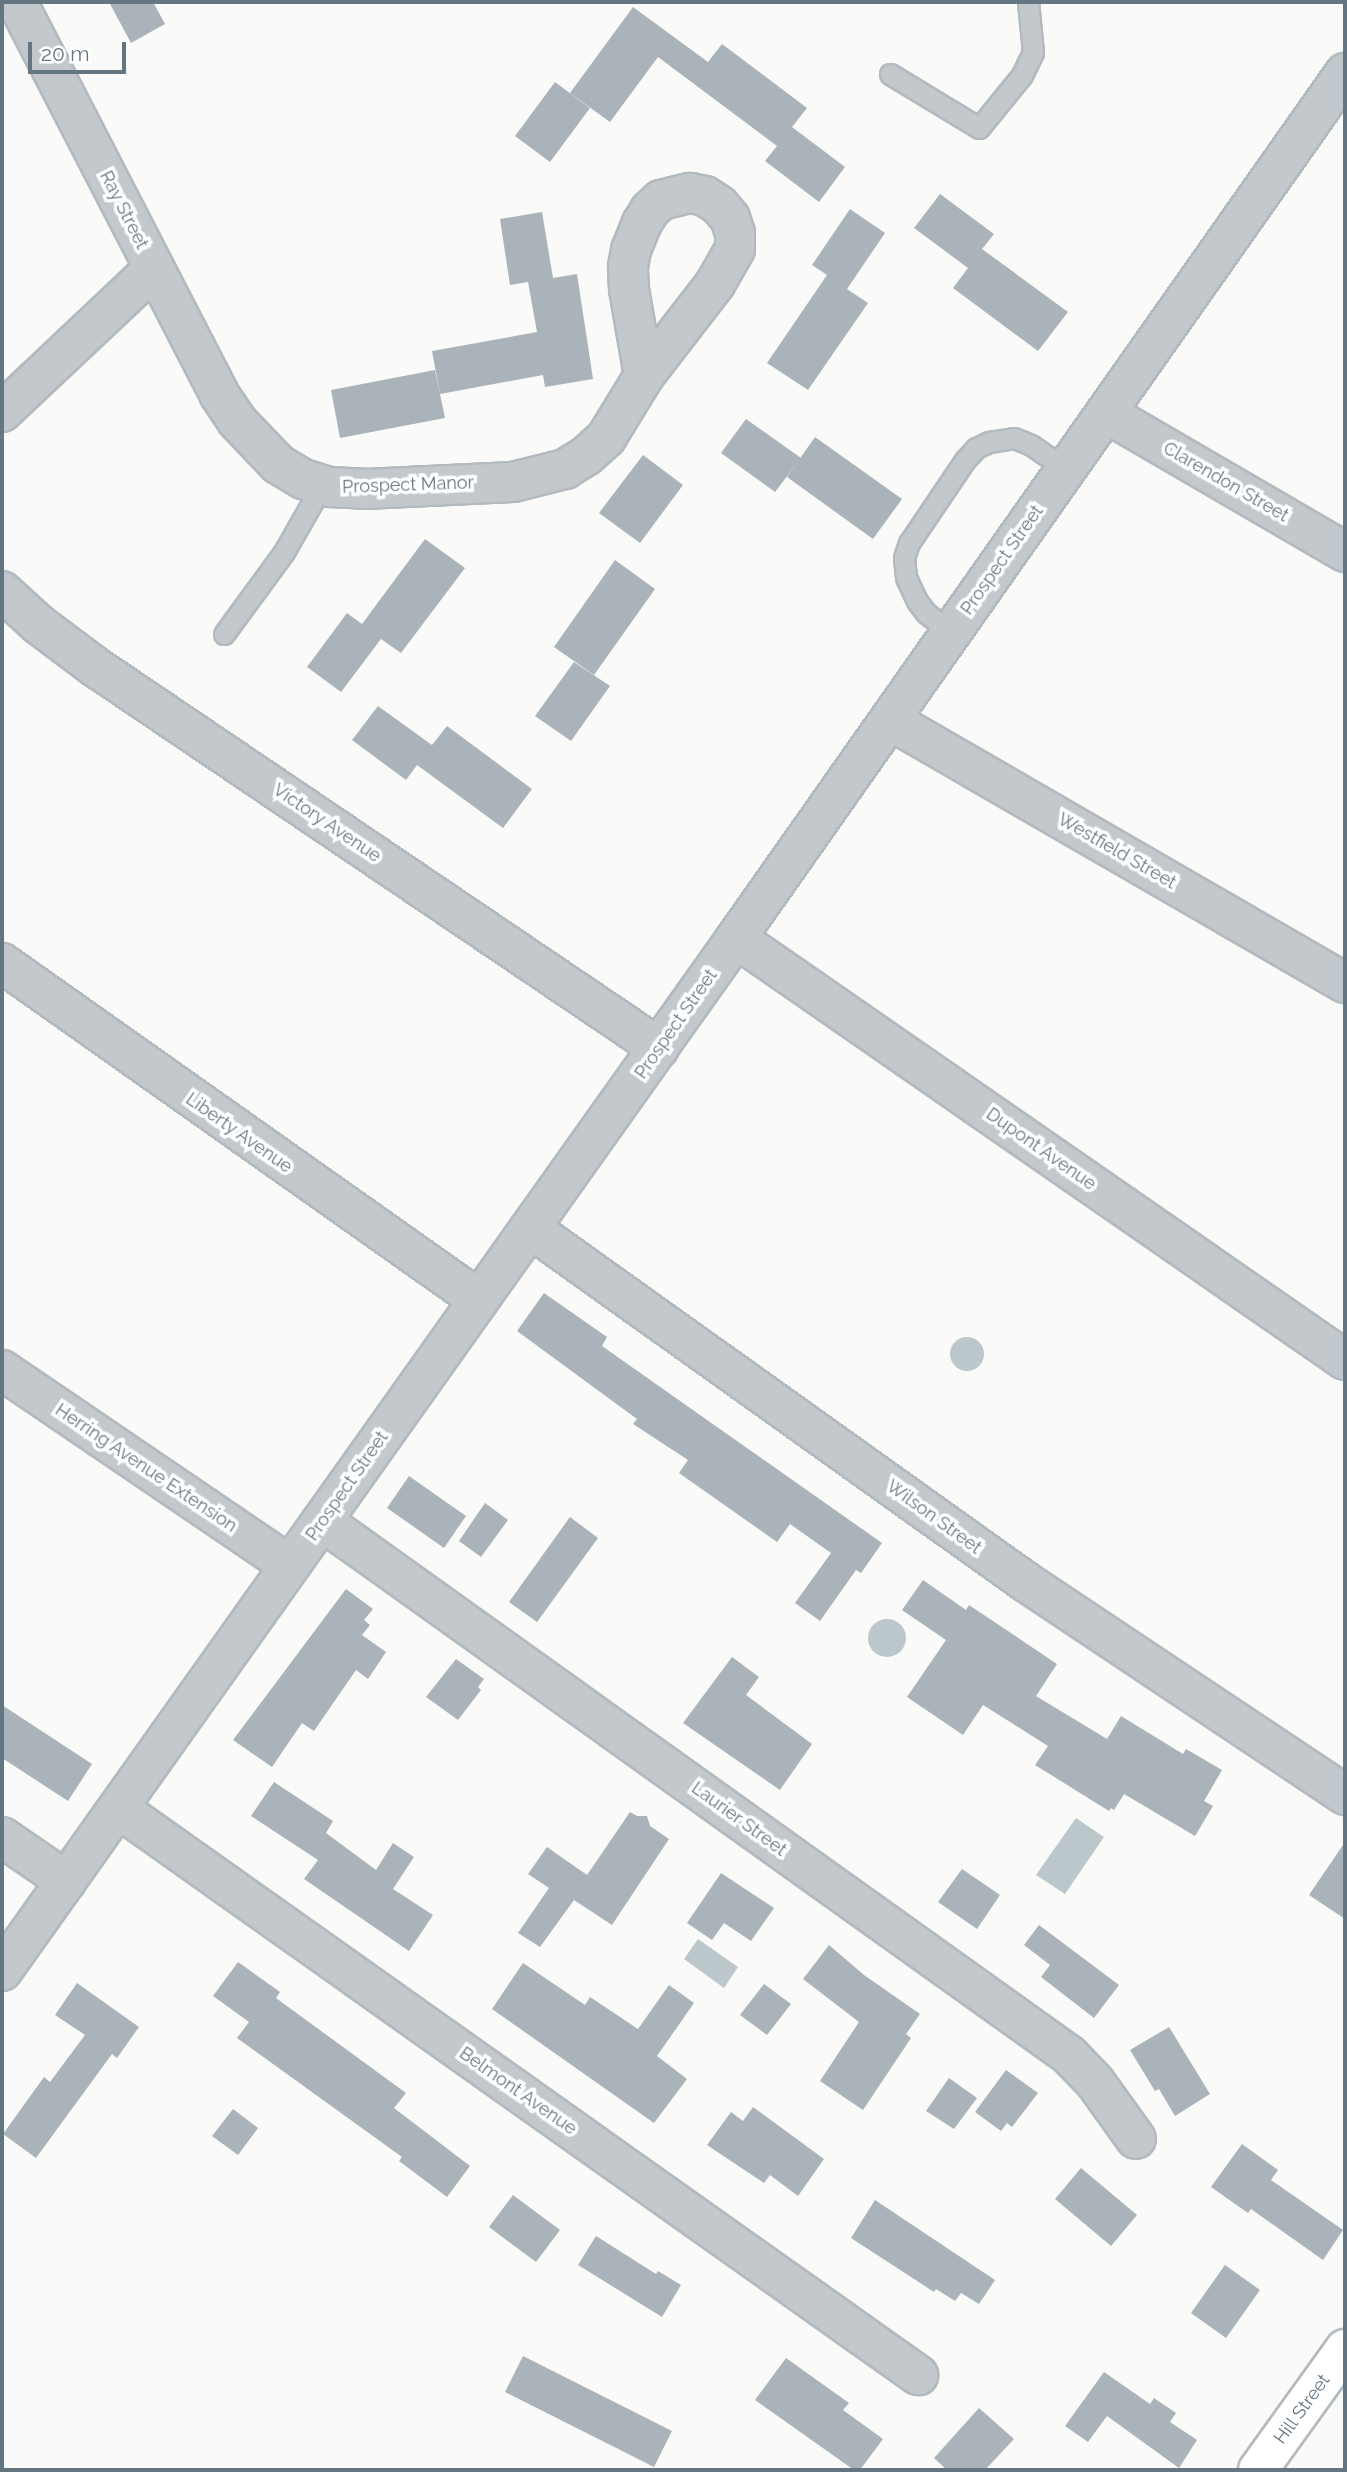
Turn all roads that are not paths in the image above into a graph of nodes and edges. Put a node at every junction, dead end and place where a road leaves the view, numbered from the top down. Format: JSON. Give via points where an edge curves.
{"nodes":[{"id":1,"x":17,"y":2,"type":"edge"},
{"id":2,"x":1028,"y":2,"type":"edge"},
{"id":3,"x":1345,"y":73,"type":"edge"},
{"id":4,"x":890,"y":74,"type":"dead end"},
{"id":5,"x":154,"y":269,"type":"junction"},
{"id":6,"x":644,"y":376,"type":"dead end"},
{"id":7,"x":2,"y":412,"type":"edge"},
{"id":8,"x":1106,"y":413,"type":"junction"},
{"id":9,"x":1066,"y":469,"type":"junction"},
{"id":10,"x":319,"y":484,"type":"junction"},
{"id":11,"x":1345,"y":552,"type":"edge"},
{"id":12,"x":2,"y":590,"type":"edge"},
{"id":13,"x":951,"y":633,"type":"junction"},
{"id":14,"x":224,"y":634,"type":"dead end"},
{"id":15,"x":890,"y":720,"type":"junction"},
{"id":16,"x":736,"y":938,"type":"junction"},
{"id":17,"x":2,"y":963,"type":"edge"},
{"id":18,"x":1345,"y":983,"type":"edge"},
{"id":19,"x":659,"y":1048,"type":"junction"},
{"id":20,"x":530,"y":1228,"type":"junction"},
{"id":21,"x":479,"y":1300,"type":"junction"},
{"id":22,"x":1345,"y":1360,"type":"edge"},
{"id":23,"x":2,"y":1370,"type":"edge"},
{"id":24,"x":322,"y":1521,"type":"junction"},
{"id":25,"x":290,"y":1566,"type":"junction"},
{"id":26,"x":1345,"y":1795,"type":"edge"},
{"id":27,"x":118,"y":1808,"type":"junction"},
{"id":28,"x":2,"y":1837,"type":"edge"},
{"id":29,"x":66,"y":1881,"type":"junction"},
{"id":30,"x":2,"y":1971,"type":"edge"},
{"id":31,"x":1136,"y":2139,"type":"dead end"},
{"id":32,"x":1344,"y":2353,"type":"edge"},
{"id":33,"x":918,"y":2375,"type":"dead end"},
{"id":34,"x":1258,"y":2470,"type":"edge"}],
"edges":[{"from":1,"to":5,"type":"street","name":"Ray Street"},
{"from":2,"to":4,"type":"lane","via":[[1033,52],[1021,75],[979,128]]},
{"from":3,"to":8,"type":"street","name":"Prospect Street"},
{"from":5,"to":7,"type":"street","name":"Ray Street"},
{"from":5,"to":10,"type":"street","name":"Prospect Manor","via":[[237,421],[278,464]]},
{"from":6,"to":10,"type":"street","name":"Prospect Manor","via":[[606,438],[565,469],[513,482],[365,489]]},
{"from":8,"to":9,"type":"street","name":"Prospect Street"},
{"from":8,"to":11,"type":"street","name":"Clarendon Street"},
{"from":9,"to":13,"type":"street","name":"Prospect Street"},
{"from":9,"to":13,"type":"lane","via":[[1014,438],[989,442],[965,460],[909,543],[904,558],[906,577],[917,601]]},
{"from":10,"to":14,"type":"lane","via":[[284,552]]},
{"from":12,"to":19,"type":"street","name":"Victory Avenue","via":[[94,666]]},
{"from":13,"to":15,"type":"street","name":"Prospect Street"},
{"from":15,"to":16,"type":"street","name":"Prospect Street"},
{"from":15,"to":18,"type":"street","name":"Westfield Street"},
{"from":16,"to":19,"type":"street","name":"Prospect Street"},
{"from":16,"to":22,"type":"street","name":"Dupont Avenue"},
{"from":17,"to":21,"type":"street","name":"Liberty Avenue"},
{"from":19,"to":20,"type":"street","name":"Prospect Street"},
{"from":20,"to":21,"type":"street","name":"Prospect Street"},
{"from":20,"to":26,"type":"street","name":"Wilson Street","via":[[1026,1582]]},
{"from":21,"to":24,"type":"street","name":"Prospect Street"},
{"from":23,"to":25,"type":"street","name":"Herring Avenue Extension"},
{"from":24,"to":25,"type":"street","name":"Prospect Street"},
{"from":24,"to":31,"type":"street","name":"Laurier Street","via":[[1069,2055]]},
{"from":25,"to":27,"type":"street","name":"Prospect Street"},
{"from":27,"to":29,"type":"street","name":"Prospect Street"},
{"from":27,"to":33,"type":"street","name":"Belmont Avenue"},
{"from":28,"to":29,"type":"street"},
{"from":29,"to":30,"type":"street","name":"Prospect Street"},
{"from":32,"to":34,"type":"street","name":"Hill Street"}]}
